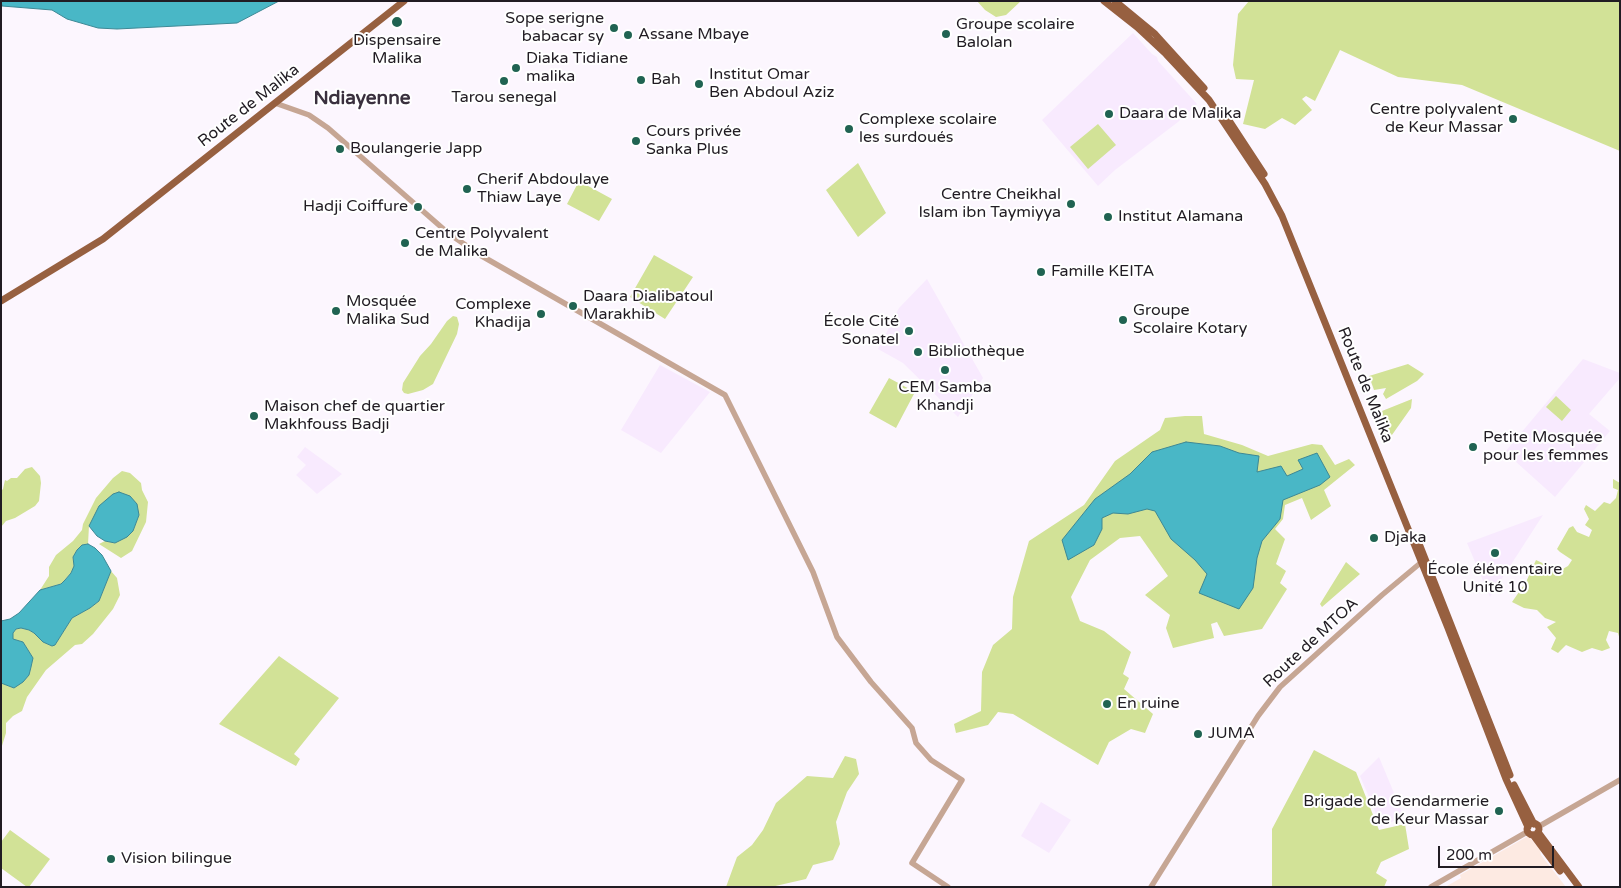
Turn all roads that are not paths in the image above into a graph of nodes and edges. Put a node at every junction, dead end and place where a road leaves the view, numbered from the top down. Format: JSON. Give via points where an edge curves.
{"nodes":[{"id":1,"x":404,"y":1,"type":"edge"},
{"id":2,"x":1104,"y":1,"type":"edge"},
{"id":3,"x":1115,"y":1,"type":"edge"},
{"id":4,"x":275,"y":103,"type":"junction"},
{"id":5,"x":111,"y":232,"type":"junction"},
{"id":6,"x":1,"y":296,"type":"edge"},
{"id":7,"x":1,"y":301,"type":"edge"},
{"id":8,"x":1423,"y":561,"type":"junction"},
{"id":9,"x":1620,"y":780,"type":"edge"},
{"id":10,"x":1533,"y":829,"type":"junction"},
{"id":11,"x":948,"y":887,"type":"edge"},
{"id":12,"x":1151,"y":887,"type":"edge"},
{"id":13,"x":1431,"y":887,"type":"edge"},
{"id":14,"x":1573,"y":887,"type":"edge"},
{"id":15,"x":1579,"y":887,"type":"edge"}],
"edges":[{"from":1,"to":4,"type":"main road","name":"Route de Malika"},
{"from":2,"to":8,"type":"main road","name":"Route de Malika","via":[[1166,54],[1209,100],[1265,184],[1292,238]]},
{"from":3,"to":8,"type":"main road","name":"Route de Malika","via":[[1155,34],[1208,93],[1268,181],[1296,237]]},
{"from":4,"to":5,"type":"main road","name":"Route de Malika"},
{"from":4,"to":11,"type":"street","via":[[309,115],[328,128],[448,233],[480,255],[725,396],[813,572],[837,637],[912,728],[916,743],[931,760],[962,780],[912,863]]},
{"from":5,"to":6,"type":"main road","name":"Route de Malika","via":[[100,235]]},
{"from":5,"to":7,"type":"main road","name":"Route de Malika"},
{"from":8,"to":10,"type":"main road","name":"Route de Malika"},
{"from":8,"to":12,"type":"street","name":"Route de MTOA","via":[[1280,687],[1258,716]]},
{"from":9,"to":10,"type":"street"},
{"from":10,"to":13,"type":"street"},
{"from":10,"to":14,"type":"main road","name":"Route de Malika"},
{"from":10,"to":15,"type":"main road","name":"Route de Malika"}]}
